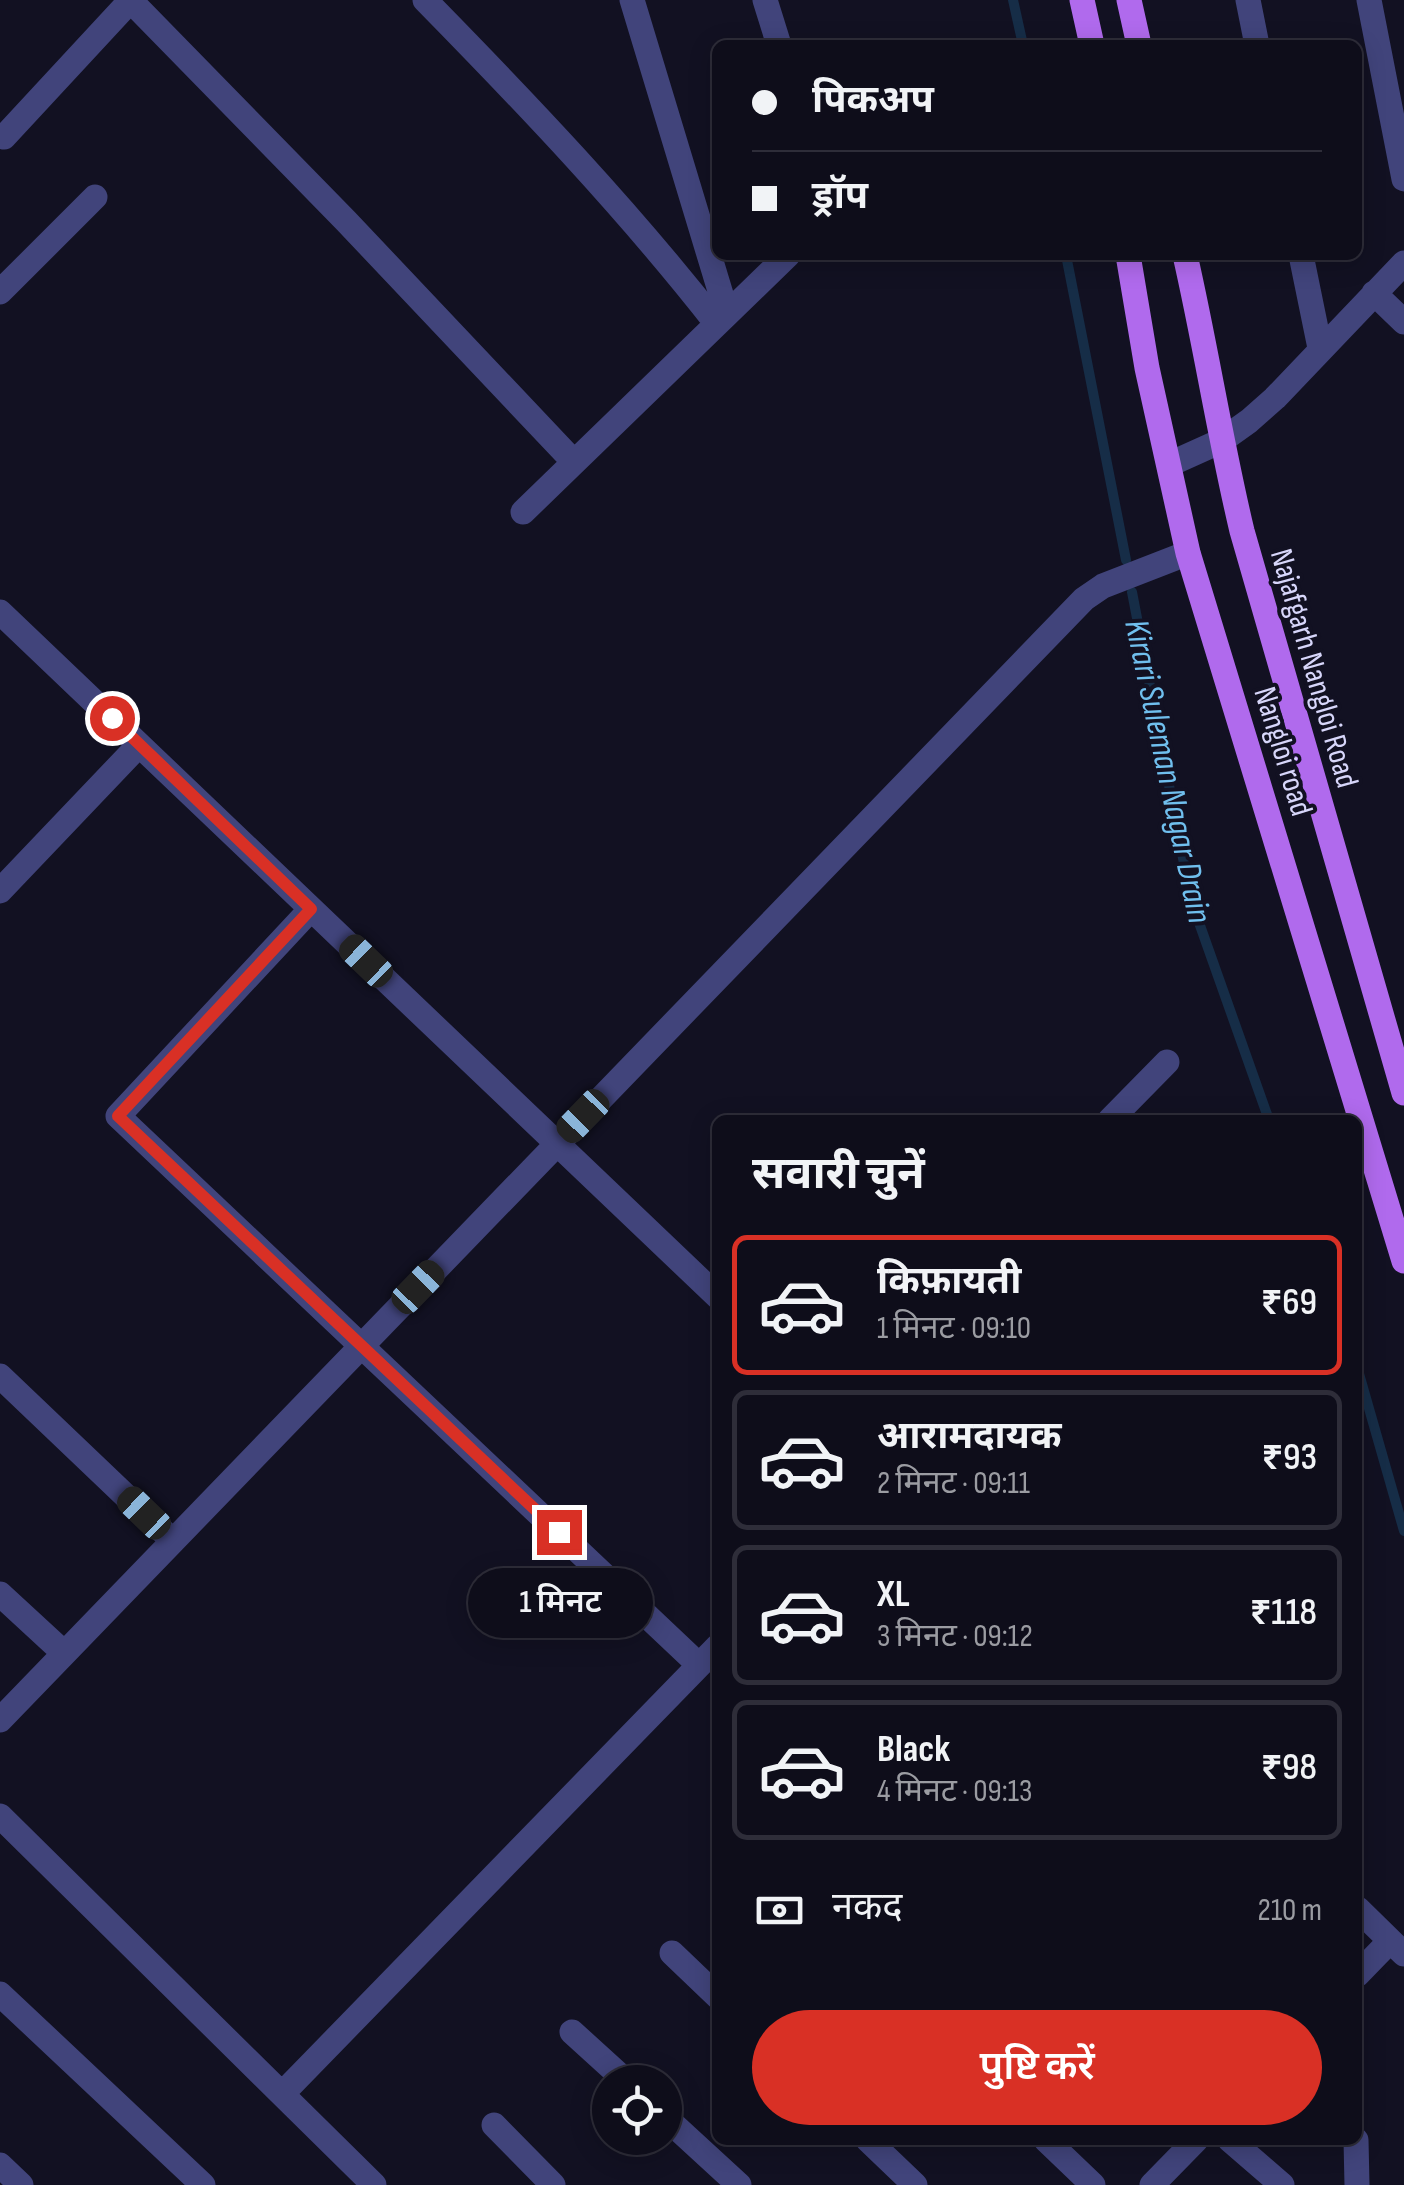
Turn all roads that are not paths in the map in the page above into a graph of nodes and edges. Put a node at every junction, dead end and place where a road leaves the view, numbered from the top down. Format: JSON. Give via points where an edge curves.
{"nodes":[{"id":1,"x":130,"y":0,"type":"edge"},
{"id":2,"x":424,"y":0,"type":"edge"},
{"id":3,"x":632,"y":0,"type":"edge"},
{"id":4,"x":765,"y":0,"type":"edge"},
{"id":5,"x":1082,"y":0,"type":"edge"},
{"id":6,"x":1129,"y":0,"type":"edge"},
{"id":7,"x":1248,"y":0,"type":"edge"},
{"id":8,"x":1369,"y":0,"type":"edge"},
{"id":9,"x":777,"y":40,"type":"edge"},
{"id":10,"x":1091,"y":40,"type":"edge"},
{"id":11,"x":1138,"y":40,"type":"edge"},
{"id":12,"x":1256,"y":40,"type":"edge"},
{"id":13,"x":4,"y":137,"type":"dead end"},
{"id":14,"x":1404,"y":179,"type":"edge"},
{"id":15,"x":95,"y":197,"type":"dead end"},
{"id":16,"x":783,"y":260,"type":"edge"},
{"id":17,"x":1129,"y":260,"type":"edge"},
{"id":18,"x":1187,"y":260,"type":"edge"},
{"id":19,"x":1302,"y":260,"type":"edge"},
{"id":20,"x":1404,"y":262,"type":"edge"},
{"id":21,"x":0,"y":292,"type":"edge"},
{"id":22,"x":1374,"y":293,"type":"junction"},
{"id":23,"x":722,"y":319,"type":"junction"},
{"id":24,"x":1404,"y":322,"type":"edge"},
{"id":25,"x":1320,"y":348,"type":"junction"},
{"id":26,"x":1221,"y":441,"type":"junction"},
{"id":27,"x":574,"y":462,"type":"junction"},
{"id":28,"x":1170,"y":464,"type":"junction"},
{"id":29,"x":523,"y":512,"type":"dead end"},
{"id":30,"x":1188,"y":553,"type":"junction"},
{"id":31,"x":0,"y":612,"type":"edge"},
{"id":32,"x":140,"y":745,"type":"junction"},
{"id":33,"x":0,"y":891,"type":"edge"},
{"id":34,"x":311,"y":909,"type":"junction"},
{"id":35,"x":1167,"y":1062,"type":"dead end"},
{"id":36,"x":1404,"y":1094,"type":"edge"},
{"id":37,"x":1115,"y":1115,"type":"edge"},
{"id":38,"x":1354,"y":1115,"type":"edge"},
{"id":39,"x":556,"y":1143,"type":"junction"},
{"id":40,"x":1365,"y":1154,"type":"edge"},
{"id":41,"x":1404,"y":1261,"type":"edge"},
{"id":42,"x":712,"y":1291,"type":"edge"},
{"id":43,"x":362,"y":1344,"type":"junction"},
{"id":44,"x":0,"y":1376,"type":"edge"},
{"id":45,"x":173,"y":1541,"type":"junction"},
{"id":46,"x":0,"y":1594,"type":"edge"},
{"id":47,"x":64,"y":1654,"type":"junction"},
{"id":48,"x":708,"y":1656,"type":"edge"},
{"id":49,"x":0,"y":1720,"type":"edge"},
{"id":50,"x":0,"y":1816,"type":"edge"},
{"id":51,"x":1362,"y":1913,"type":"edge"},
{"id":52,"x":1397,"y":1947,"type":"edge"},
{"id":53,"x":672,"y":1953,"type":"dead end"},
{"id":54,"x":1362,"y":1971,"type":"edge"},
{"id":55,"x":712,"y":1990,"type":"edge"},
{"id":56,"x":0,"y":1994,"type":"edge"},
{"id":57,"x":572,"y":2032,"type":"dead end"},
{"id":58,"x":608,"y":2065,"type":"edge"},
{"id":59,"x":282,"y":2094,"type":"junction"},
{"id":60,"x":494,"y":2125,"type":"dead end"},
{"id":61,"x":682,"y":2133,"type":"edge"},
{"id":62,"x":873,"y":2145,"type":"edge"},
{"id":63,"x":1051,"y":2145,"type":"edge"},
{"id":64,"x":1191,"y":2145,"type":"edge"},
{"id":65,"x":1236,"y":2145,"type":"edge"},
{"id":66,"x":1356,"y":2145,"type":"edge"},
{"id":67,"x":0,"y":2165,"type":"edge"},
{"id":68,"x":20,"y":2185,"type":"edge"},
{"id":69,"x":202,"y":2185,"type":"edge"},
{"id":70,"x":374,"y":2185,"type":"edge"},
{"id":71,"x":553,"y":2185,"type":"edge"},
{"id":72,"x":739,"y":2185,"type":"edge"},
{"id":73,"x":915,"y":2185,"type":"edge"},
{"id":74,"x":1092,"y":2185,"type":"edge"},
{"id":75,"x":1152,"y":2185,"type":"edge"},
{"id":76,"x":1282,"y":2185,"type":"edge"},
{"id":77,"x":1358,"y":2185,"type":"edge"}],
"edges":[{"from":1,"to":13,"type":"street"},
{"from":1,"to":27,"type":"street"},
{"from":2,"to":23,"type":"street"},
{"from":3,"to":23,"type":"street"},
{"from":4,"to":9,"type":"street"},
{"from":5,"to":10,"type":"main road"},
{"from":6,"to":11,"type":"main road"},
{"from":7,"to":12,"type":"street"},
{"from":8,"to":14,"type":"street"},
{"from":15,"to":21,"type":"street"},
{"from":16,"to":23,"type":"street"},
{"from":17,"to":28,"type":"main road","name":"Nangloi road"},
{"from":18,"to":26,"type":"main road","name":"Najafgarh Nangloi Road"},
{"from":19,"to":25,"type":"street"},
{"from":20,"to":22,"type":"street"},
{"from":22,"to":24,"type":"street"},
{"from":22,"to":25,"type":"street"},
{"from":23,"to":27,"type":"street"},
{"from":25,"to":26,"type":"street","via":[[1275,398]]},
{"from":26,"to":28,"type":"street"},
{"from":26,"to":36,"type":"main road","name":"Najafgarh Nangloi Road"},
{"from":27,"to":29,"type":"street"},
{"from":28,"to":30,"type":"main road","name":"Nangloi road"},
{"from":30,"to":38,"type":"main road","name":"Nangloi road"},
{"from":30,"to":39,"type":"street","via":[[1084,599]]},
{"from":31,"to":32,"type":"street"},
{"from":32,"to":33,"type":"street"},
{"from":32,"to":34,"type":"street"},
{"from":34,"to":39,"type":"street"},
{"from":34,"to":43,"type":"street","via":[[118,1116]]},
{"from":35,"to":37,"type":"street"},
{"from":39,"to":42,"type":"street"},
{"from":39,"to":43,"type":"street"},
{"from":40,"to":41,"type":"main road","name":"Nangloi road"},
{"from":43,"to":45,"type":"street"},
{"from":43,"to":48,"type":"street"},
{"from":44,"to":45,"type":"street"},
{"from":45,"to":47,"type":"street"},
{"from":46,"to":47,"type":"street"},
{"from":47,"to":49,"type":"street"},
{"from":48,"to":59,"type":"street"},
{"from":50,"to":59,"type":"street"},
{"from":51,"to":52,"type":"street"},
{"from":52,"to":54,"type":"street"},
{"from":53,"to":55,"type":"street"},
{"from":56,"to":69,"type":"street"},
{"from":57,"to":58,"type":"street"},
{"from":59,"to":70,"type":"street"},
{"from":60,"to":71,"type":"street"},
{"from":61,"to":72,"type":"street"},
{"from":62,"to":73,"type":"street"},
{"from":63,"to":74,"type":"street"},
{"from":64,"to":75,"type":"street"},
{"from":65,"to":76,"type":"street"},
{"from":66,"to":77,"type":"street"},
{"from":67,"to":68,"type":"street"}]}
